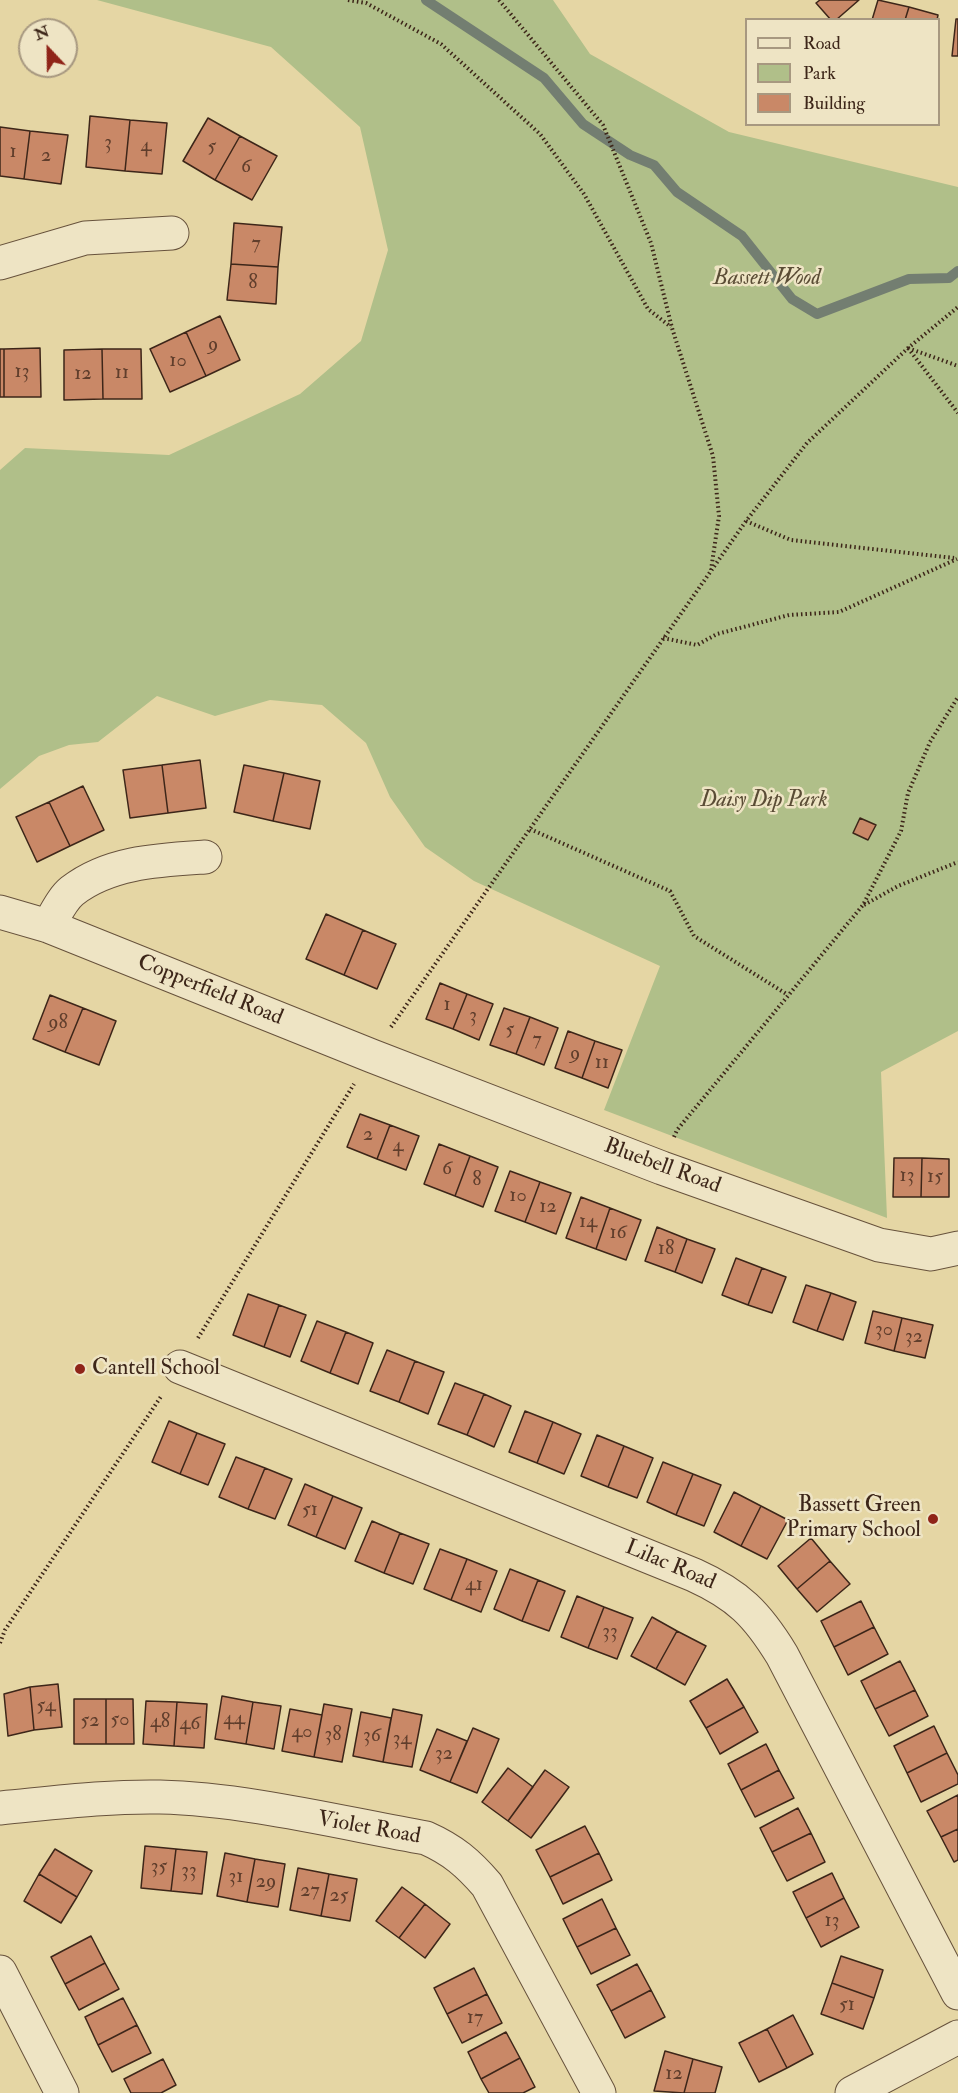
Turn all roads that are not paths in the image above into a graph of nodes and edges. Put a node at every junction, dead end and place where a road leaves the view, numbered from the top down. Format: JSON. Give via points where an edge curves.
{"nodes":[{"id":1,"x":159,"y":242,"type":"dead end"},
{"id":2,"x":0,"y":263,"type":"edge"},
{"id":3,"x":205,"y":857,"type":"dead end"},
{"id":4,"x":0,"y":912,"type":"edge"},
{"id":5,"x":48,"y":926,"type":"junction"},
{"id":6,"x":372,"y":1056,"type":"joint"},
{"id":7,"x":958,"y":1248,"type":"edge"},
{"id":8,"x":180,"y":1366,"type":"dead end"},
{"id":9,"x":0,"y":1808,"type":"edge"},
{"id":10,"x":0,"y":1972,"type":"edge"},
{"id":11,"x":958,"y":1993,"type":"edge"},
{"id":12,"x":958,"y":2037,"type":"edge"},
{"id":13,"x":62,"y":2093,"type":"edge"},
{"id":14,"x":599,"y":2093,"type":"edge"},
{"id":15,"x":852,"y":2093,"type":"edge"}],
"edges":[{"from":1,"to":2,"type":"street","via":[[85,238]]},
{"from":3,"to":5,"type":"street","via":[[128,865],[96,877],[70,892]]},
{"from":4,"to":5,"type":"street","name":"Copperfield Road"},
{"from":5,"to":6,"type":"street","name":"Copperfield Road"},
{"from":6,"to":7,"type":"street","name":"Bluebell Road","via":[[662,1168],[879,1245],[931,1254]]},
{"from":8,"to":11,"type":"street","name":"Lilac Road","via":[[694,1575],[725,1589],[748,1606],[782,1655]]},
{"from":9,"to":14,"type":"street","name":"Violet Road","via":[[159,1797],[216,1801],[426,1838],[451,1849],[487,1885]]},
{"from":10,"to":13,"type":"street"},
{"from":12,"to":15,"type":"street"}]}
